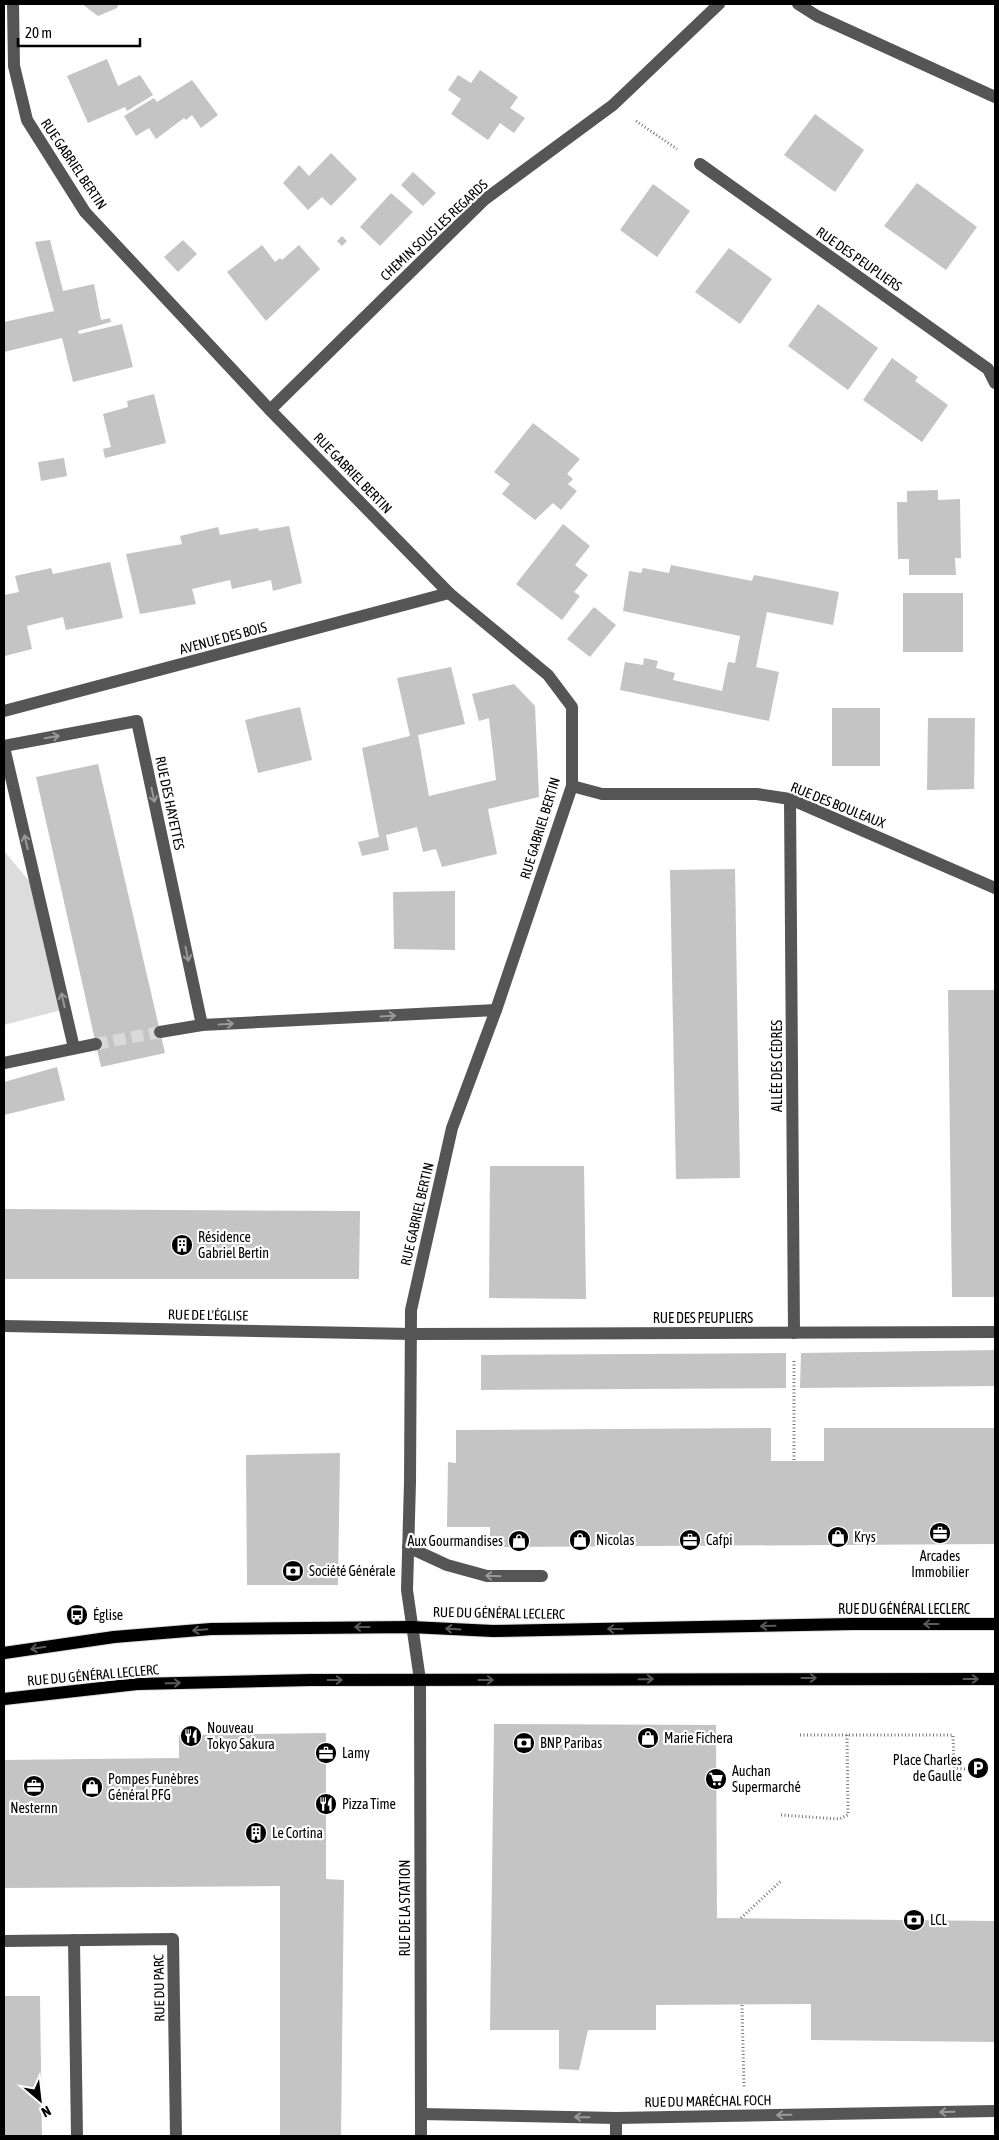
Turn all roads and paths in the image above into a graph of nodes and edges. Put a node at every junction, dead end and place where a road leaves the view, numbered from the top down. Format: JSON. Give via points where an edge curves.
{"nodes":[{"id":1,"x":13,"y":4,"type":"edge"},
{"id":2,"x":719,"y":4,"type":"edge"},
{"id":3,"x":798,"y":4,"type":"edge"},
{"id":4,"x":995,"y":97,"type":"edge"},
{"id":5,"x":612,"y":105,"type":"junction"},
{"id":6,"x":700,"y":164,"type":"joint"},
{"id":7,"x":995,"y":383,"type":"edge"},
{"id":8,"x":270,"y":410,"type":"junction"},
{"id":9,"x":449,"y":593,"type":"junction"},
{"id":10,"x":4,"y":711,"type":"edge"},
{"id":11,"x":4,"y":747,"type":"edge"},
{"id":12,"x":572,"y":786,"type":"junction"},
{"id":13,"x":790,"y":799,"type":"junction"},
{"id":14,"x":995,"y":888,"type":"edge"},
{"id":15,"x":496,"y":1010,"type":"junction"},
{"id":16,"x":202,"y":1025,"type":"junction"},
{"id":17,"x":160,"y":1032,"type":"tunnel mouth"},
{"id":18,"x":96,"y":1044,"type":"tunnel mouth"},
{"id":19,"x":74,"y":1048,"type":"junction"},
{"id":20,"x":4,"y":1063,"type":"edge"},
{"id":21,"x":4,"y":1326,"type":"edge"},
{"id":22,"x":995,"y":1332,"type":"edge"},
{"id":23,"x":794,"y":1333,"type":"junction"},
{"id":24,"x":412,"y":1334,"type":"junction"},
{"id":25,"x":794,"y":1388,"type":"dead end"},
{"id":26,"x":794,"y":1461,"type":"dead end"},
{"id":27,"x":408,"y":1547,"type":"junction"},
{"id":28,"x":542,"y":1576,"type":"dead end"},
{"id":29,"x":995,"y":1624,"type":"edge"},
{"id":30,"x":411,"y":1626,"type":"junction"},
{"id":31,"x":4,"y":1653,"type":"edge"},
{"id":32,"x":995,"y":1679,"type":"edge"},
{"id":33,"x":420,"y":1680,"type":"junction"},
{"id":34,"x":4,"y":1699,"type":"edge"},
{"id":35,"x":847,"y":1734,"type":"junction"},
{"id":36,"x":800,"y":1735,"type":"dead end"},
{"id":37,"x":974,"y":1770,"type":"dead end"},
{"id":38,"x":781,"y":1815,"type":"dead end"},
{"id":39,"x":782,"y":1880,"type":"dead end"},
{"id":40,"x":741,"y":1918,"type":"dead end"},
{"id":41,"x":74,"y":1940,"type":"junction"},
{"id":42,"x":4,"y":1941,"type":"edge"},
{"id":43,"x":742,"y":2005,"type":"dead end"},
{"id":44,"x":995,"y":2111,"type":"edge"},
{"id":45,"x":421,"y":2114,"type":"junction"},
{"id":46,"x":744,"y":2115,"type":"junction"},
{"id":47,"x":616,"y":2118,"type":"junction"},
{"id":48,"x":77,"y":2136,"type":"edge"},
{"id":49,"x":176,"y":2136,"type":"edge"},
{"id":50,"x":421,"y":2136,"type":"edge"},
{"id":51,"x":616,"y":2136,"type":"edge"}],
"edges":[{"from":1,"to":8,"type":"street","name":"RUE GABRIEL BERTIN","via":[[14,66],[32,129],[86,212]]},
{"from":2,"to":5,"type":"street","name":"CHEMIN SOUS LES REGARDS"},
{"from":3,"to":4,"type":"street","via":[[817,16]]},
{"from":5,"to":6,"type":"path"},
{"from":5,"to":8,"type":"street","name":"CHEMIN SOUS LES REGARDS","via":[[484,200]]},
{"from":6,"to":7,"type":"street","name":"RUE DES PEUPLIERS","via":[[988,369]]},
{"from":8,"to":9,"type":"street","name":"RUE GABRIEL BERTIN"},
{"from":9,"to":10,"type":"street","name":"AVENUE DES BOIS"},
{"from":9,"to":12,"type":"street","name":"RUE GABRIEL BERTIN","via":[[548,675],[572,706]]},
{"from":11,"to":16,"type":"street","name":"RUE DES HAYETTES","one_way":true,"via":[[138,721]]},
{"from":19,"to":11,"type":"street","name":"RUE DES HAYETTES","one_way":true},
{"from":12,"to":13,"type":"street","name":"RUE DES BOULEAUX","via":[[602,794],[757,794]]},
{"from":12,"to":15,"type":"street","name":"RUE GABRIEL BERTIN"},
{"from":13,"to":14,"type":"street","name":"RUE DES BOULEAUX"},
{"from":13,"to":23,"type":"street","name":"ALLÉE DES CÈDRES"},
{"from":16,"to":15,"type":"street","one_way":true},
{"from":15,"to":24,"type":"street","name":"RUE GABRIEL BERTIN","via":[[452,1128],[411,1310]]},
{"from":16,"to":17,"type":"street"},
{"from":18,"to":19,"type":"street"},
{"from":19,"to":20,"type":"street"},
{"from":21,"to":24,"type":"street","name":"RUE DE L'ÉGLISE"},
{"from":22,"to":23,"type":"street","name":"RUE DES PEUPLIERS"},
{"from":23,"to":24,"type":"street","name":"RUE DES PEUPLIERS"},
{"from":24,"to":27,"type":"street","name":"RUE GABRIEL BERTIN"},
{"from":25,"to":26,"type":"path"},
{"from":28,"to":27,"type":"street","one_way":true,"via":[[487,1576],[447,1566]]},
{"from":27,"to":30,"type":"street","name":"RUE GABRIEL BERTIN","via":[[407,1590]]},
{"from":29,"to":30,"type":"main road","name":"RUE DU GÉNÉRAL LECLERC","one_way":true,"via":[[493,1631]]},
{"from":30,"to":31,"type":"main road","name":"RUE DU GÉNÉRAL LECLERC","one_way":true,"via":[[211,1628],[114,1637]]},
{"from":30,"to":33,"type":"street","name":"RUE GABRIEL BERTIN"},
{"from":33,"to":32,"type":"main road","name":"RUE DU GÉNÉRAL LECLERC","one_way":true},
{"from":34,"to":33,"type":"main road","name":"RUE DU GÉNÉRAL LECLERC","one_way":true,"via":[[137,1684]]},
{"from":33,"to":45,"type":"street","name":"RUE DE LA STATION"},
{"from":35,"to":36,"type":"path"},
{"from":35,"to":37,"type":"path","via":[[953,1735],[954,1768]]},
{"from":35,"to":38,"type":"path","via":[[848,1815],[839,1819]]},
{"from":39,"to":40,"type":"path"},
{"from":41,"to":42,"type":"street","name":"RUE DU PARC"},
{"from":41,"to":48,"type":"street"},
{"from":41,"to":49,"type":"street","name":"RUE DU PARC","via":[[173,1939]]},
{"from":43,"to":46,"type":"path"},
{"from":44,"to":46,"type":"street","name":"RUE DU MARÉCHAL FOCH","one_way":true},
{"from":47,"to":45,"type":"street","name":"RUE DU MARÉCHAL FOCH","one_way":true},
{"from":45,"to":50,"type":"street","name":"RUE DE LA STATION"},
{"from":46,"to":47,"type":"street","name":"RUE DU MARÉCHAL FOCH"},
{"from":47,"to":51,"type":"street"}]}
